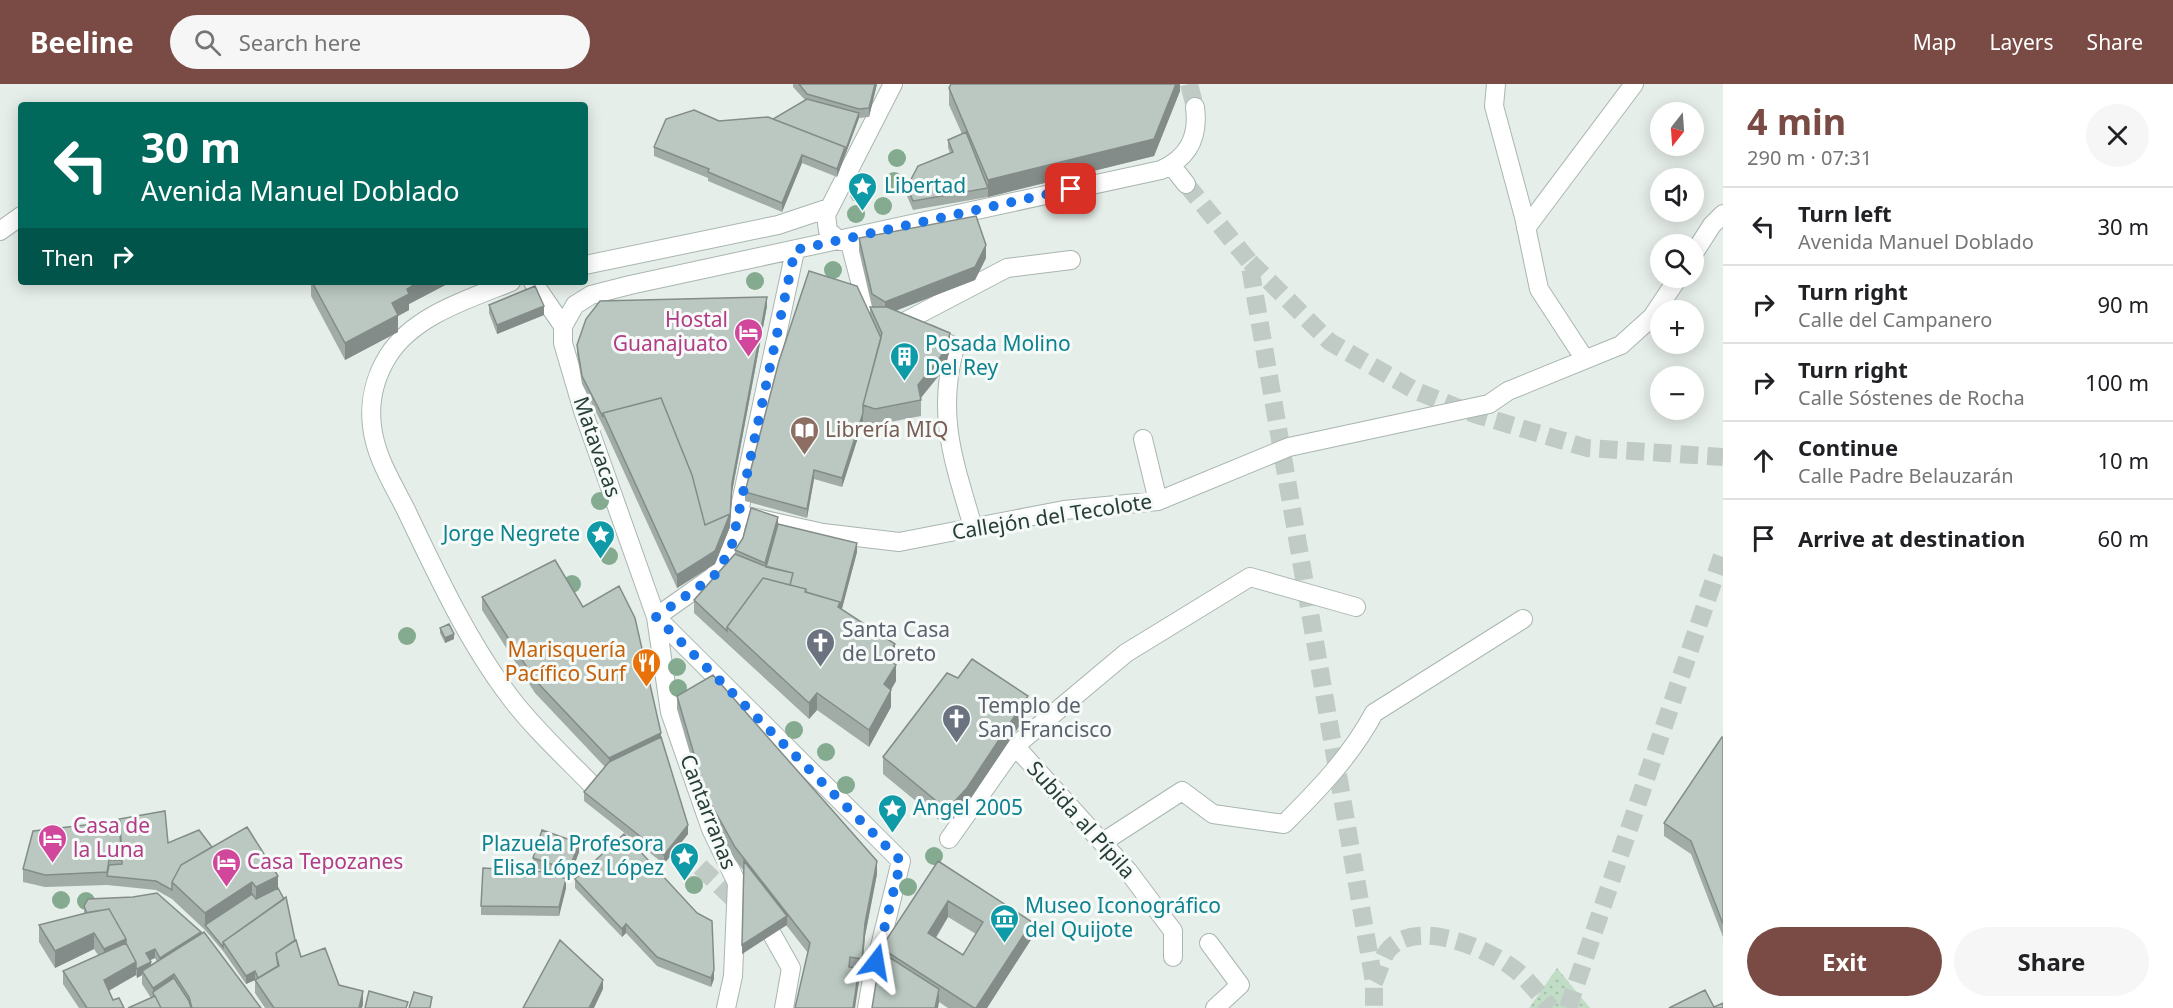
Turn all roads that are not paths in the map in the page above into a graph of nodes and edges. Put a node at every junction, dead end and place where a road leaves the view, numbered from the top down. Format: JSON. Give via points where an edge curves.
{"nodes":[{"id":1,"x":1496,"y":84,"type":"edge"},
{"id":2,"x":1634,"y":84,"type":"edge"},
{"id":3,"x":896,"y":86,"type":"edge"},
{"id":4,"x":1195,"y":107,"type":"tunnel mouth"},
{"id":5,"x":1171,"y":165,"type":"junction"},
{"id":6,"x":1186,"y":183,"type":"tunnel mouth"},
{"id":7,"x":829,"y":208,"type":"junction"},
{"id":8,"x":1723,"y":214,"type":"edge"},
{"id":9,"x":18,"y":218,"type":"edge"},
{"id":10,"x":1526,"y":228,"type":"junction"},
{"id":11,"x":0,"y":231,"type":"edge"},
{"id":12,"x":1704,"y":237,"type":"edge"},
{"id":13,"x":844,"y":240,"type":"junction"},
{"id":14,"x":795,"y":250,"type":"junction"},
{"id":15,"x":1071,"y":260,"type":"dead end"},
{"id":16,"x":588,"y":264,"type":"edge"},
{"id":17,"x":502,"y":285,"type":"edge"},
{"id":18,"x":535,"y":285,"type":"edge"},
{"id":19,"x":1671,"y":288,"type":"edge"},
{"id":20,"x":904,"y":322,"type":"junction"},
{"id":21,"x":564,"y":326,"type":"junction"},
{"id":22,"x":1584,"y":358,"type":"junction"},
{"id":23,"x":1143,"y":440,"type":"dead end"},
{"id":24,"x":1158,"y":501,"type":"junction"},
{"id":25,"x":747,"y":516,"type":"edge"},
{"id":26,"x":973,"y":527,"type":"junction"},
{"id":27,"x":1356,"y":607,"type":"dead end"},
{"id":28,"x":656,"y":617,"type":"junction"},
{"id":29,"x":1523,"y":619,"type":"dead end"},
{"id":30,"x":1015,"y":746,"type":"junction"},
{"id":31,"x":594,"y":787,"type":"edge"},
{"id":32,"x":949,"y":839,"type":"dead end"},
{"id":33,"x":1103,"y":842,"type":"junction"},
{"id":34,"x":773,"y":936,"type":"edge"},
{"id":35,"x":1209,"y":943,"type":"dead end"},
{"id":36,"x":1173,"y":957,"type":"dead end"},
{"id":37,"x":726,"y":1008,"type":"edge"},
{"id":38,"x":784,"y":1008,"type":"edge"},
{"id":39,"x":867,"y":1008,"type":"edge"},
{"id":40,"x":1215,"y":1008,"type":"edge"}],
"edges":[{"from":1,"to":10,"type":"street","via":[[1494,106]]},
{"from":2,"to":10,"type":"street"},
{"from":3,"to":7,"type":"street"},
{"from":4,"to":5,"type":"street","via":[[1195,135],[1188,150]]},
{"from":5,"to":6,"type":"street"},
{"from":5,"to":13,"type":"street"},
{"from":7,"to":13,"type":"street","via":[[825,225],[831,236]]},
{"from":7,"to":16,"type":"street","via":[[778,225]]},
{"from":8,"to":12,"type":"street"},
{"from":9,"to":11,"type":"street"},
{"from":10,"to":22,"type":"street","via":[[1539,289]]},
{"from":13,"to":14,"type":"street"},
{"from":13,"to":20,"type":"street","via":[[870,320]]},
{"from":14,"to":21,"type":"street","via":[[591,295],[575,305]]},
{"from":14,"to":28,"type":"street","via":[[731,549],[714,576]]},
{"from":15,"to":20,"type":"street","via":[[1007,268]]},
{"from":17,"to":31,"type":"street","via":[[472,297],[406,335],[382,367],[371,407],[372,427],[378,454],[505,702]]},
{"from":18,"to":21,"type":"street"},
{"from":19,"to":22,"type":"street","name":"Callejón del Tecolote","via":[[1652,317],[1621,345]]},
{"from":20,"to":26,"type":"street","via":[[955,347],[949,370],[946,428]]},
{"from":21,"to":28,"type":"street","name":"Matavacas","via":[[563,343],[583,411]]},
{"from":22,"to":24,"type":"street","name":"Callejón del Tecolote","via":[[1508,391],[1489,404],[1289,447]]},
{"from":23,"to":24,"type":"street"},
{"from":24,"to":26,"type":"street","name":"Callejón del Tecolote","via":[[1064,510]]},
{"from":25,"to":26,"type":"street","name":"Callejón del Tecolote","via":[[823,534],[899,542]]},
{"from":27,"to":30,"type":"street","via":[[1250,577],[1126,653]]},
{"from":28,"to":37,"type":"street","name":"Cantarranas","via":[[670,712],[711,829],[737,883],[733,976]]},
{"from":28,"to":39,"type":"street","via":[[901,861]]},
{"from":29,"to":33,"type":"street","via":[[1374,713],[1360,738],[1325,782],[1284,824],[1213,814],[1182,791]]},
{"from":30,"to":32,"type":"street"},
{"from":30,"to":33,"type":"street","name":"Subida al Pípila"},
{"from":33,"to":36,"type":"street","name":"Subida al Pípila","via":[[1173,931]]},
{"from":34,"to":38,"type":"street","via":[[791,968]]},
{"from":35,"to":40,"type":"street","via":[[1240,985]]}]}
